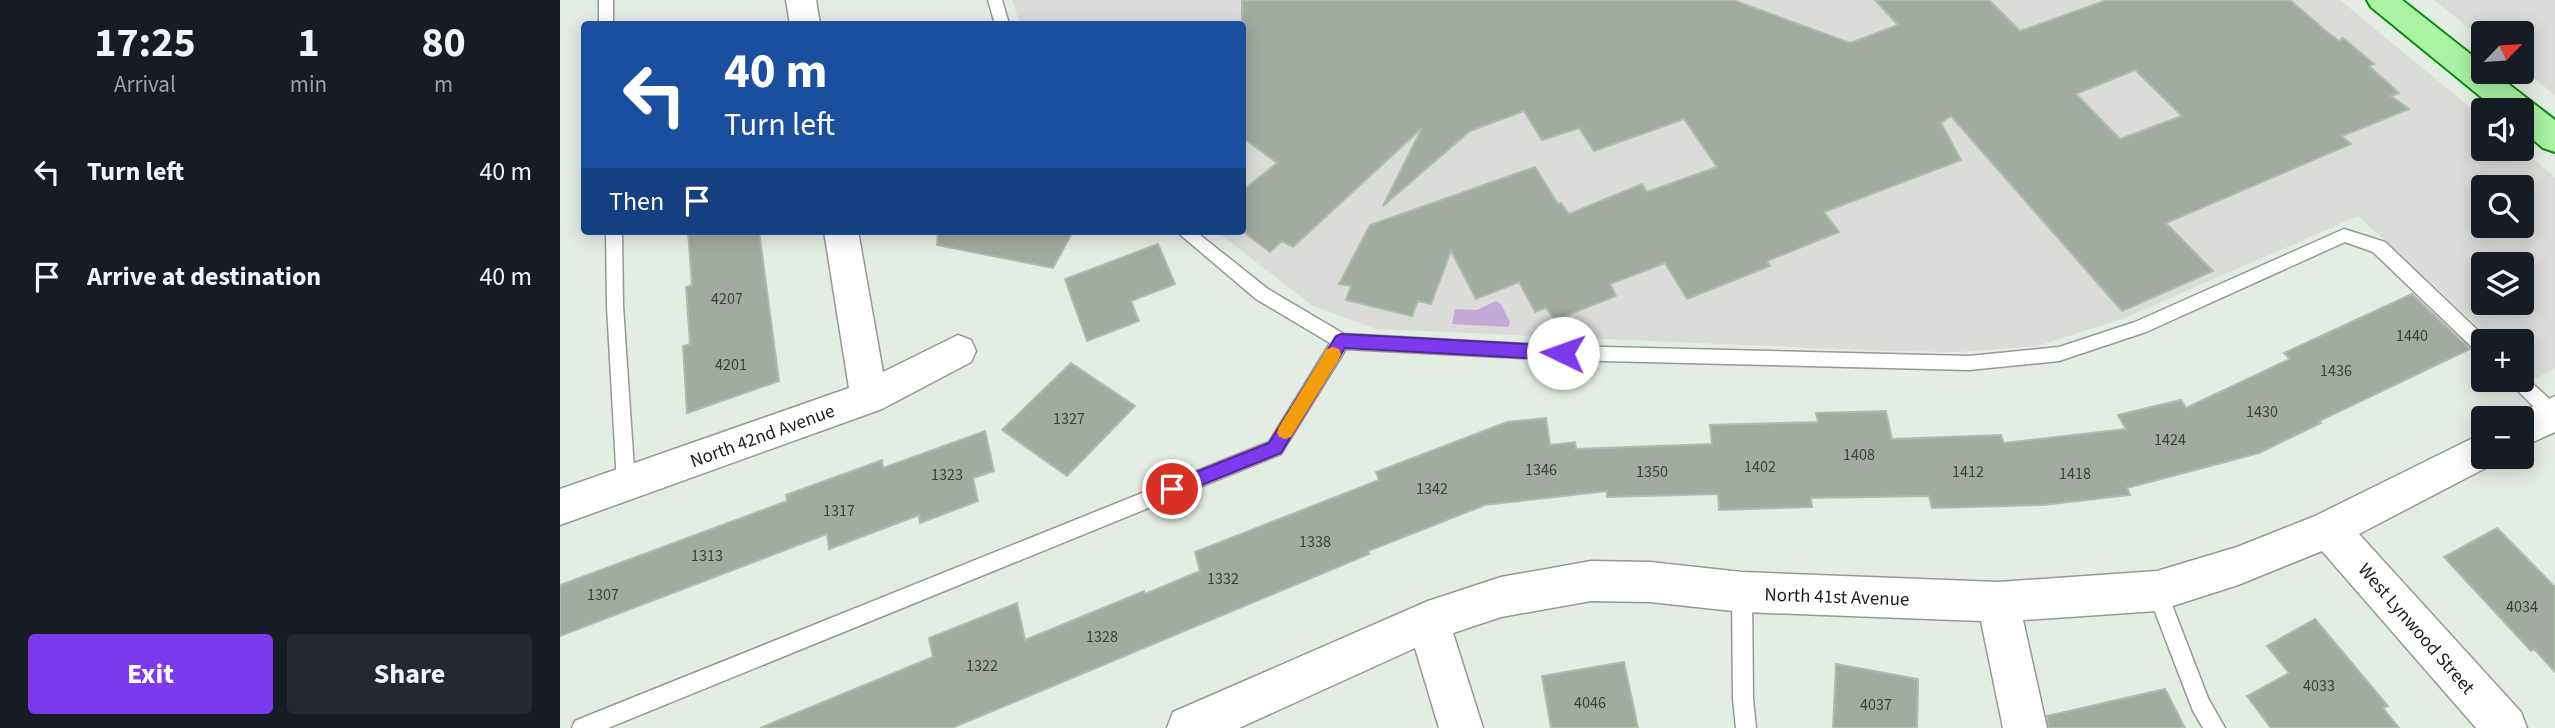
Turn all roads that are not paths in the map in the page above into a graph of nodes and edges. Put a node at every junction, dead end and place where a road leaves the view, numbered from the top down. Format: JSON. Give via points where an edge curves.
{"nodes":[{"id":1,"x":606,"y":0,"type":"edge"},
{"id":2,"x":801,"y":0,"type":"edge"},
{"id":3,"x":995,"y":0,"type":"edge"},
{"id":4,"x":2382,"y":0,"type":"edge"},
{"id":5,"x":606,"y":21,"type":"edge"},
{"id":6,"x":804,"y":21,"type":"edge"},
{"id":7,"x":1001,"y":21,"type":"edge"},
{"id":8,"x":2504,"y":98,"type":"edge"},
{"id":9,"x":2534,"y":122,"type":"edge"},
{"id":10,"x":2555,"y":139,"type":"edge"},
{"id":11,"x":614,"y":235,"type":"edge"},
{"id":12,"x":842,"y":235,"type":"edge"},
{"id":13,"x":1189,"y":235,"type":"edge"},
{"id":14,"x":2471,"y":335,"type":"edge"},
{"id":15,"x":1341,"y":341,"type":"junction"},
{"id":16,"x":958,"y":351,"type":"dead end"},
{"id":17,"x":2526,"y":392,"type":"edge"},
{"id":18,"x":869,"y":397,"type":"junction"},
{"id":19,"x":2543,"y":419,"type":"edge"},
{"id":20,"x":2471,"y":456,"type":"edge"},
{"id":21,"x":626,"y":484,"type":"junction"},
{"id":22,"x":560,"y":507,"type":"edge"},
{"id":23,"x":2329,"y":529,"type":"junction"},
{"id":24,"x":2157,"y":591,"type":"junction"},
{"id":25,"x":1742,"y":592,"type":"junction"},
{"id":26,"x":1998,"y":602,"type":"junction"},
{"id":27,"x":1429,"y":621,"type":"junction"},
{"id":28,"x":582,"y":728,"type":"edge"},
{"id":29,"x":1189,"y":728,"type":"edge"},
{"id":30,"x":1461,"y":728,"type":"edge"},
{"id":31,"x":1746,"y":728,"type":"edge"},
{"id":32,"x":2025,"y":728,"type":"edge"},
{"id":33,"x":2215,"y":728,"type":"edge"},
{"id":34,"x":2505,"y":728,"type":"edge"}],
"edges":[{"from":1,"to":5,"type":"lane"},
{"from":2,"to":6,"type":"street"},
{"from":3,"to":7,"type":"lane"},
{"from":4,"to":8,"type":"main road"},
{"from":9,"to":10,"type":"main road"},
{"from":11,"to":21,"type":"lane"},
{"from":12,"to":18,"type":"street"},
{"from":13,"to":15,"type":"lane","via":[[1262,294]]},
{"from":14,"to":15,"type":"lane","via":[[2379,247],[2344,235],[2140,327],[2059,354],[1969,363],[1563,353]]},
{"from":15,"to":28,"type":"lane","via":[[1275,448]]},
{"from":16,"to":18,"type":"street","name":"North 42nd Avenue"},
{"from":17,"to":19,"type":"lane"},
{"from":18,"to":21,"type":"street","name":"North 42nd Avenue"},
{"from":20,"to":23,"type":"street","name":"North 41st Avenue"},
{"from":21,"to":22,"type":"street","name":"North 42nd Avenue"},
{"from":23,"to":24,"type":"street","name":"North 41st Avenue","via":[[2238,566]]},
{"from":23,"to":34,"type":"street","name":"West Lynwood Street"},
{"from":24,"to":26,"type":"street","name":"North 41st Avenue"},
{"from":24,"to":33,"type":"lane","via":[[2200,704]]},
{"from":25,"to":26,"type":"street","name":"North 41st Avenue"},
{"from":25,"to":27,"type":"street","name":"North 41st Avenue","via":[[1591,581],[1501,597]]},
{"from":25,"to":31,"type":"lane"},
{"from":26,"to":32,"type":"street"},
{"from":27,"to":29,"type":"street","name":"North 41st Avenue"},
{"from":27,"to":30,"type":"street"}]}
